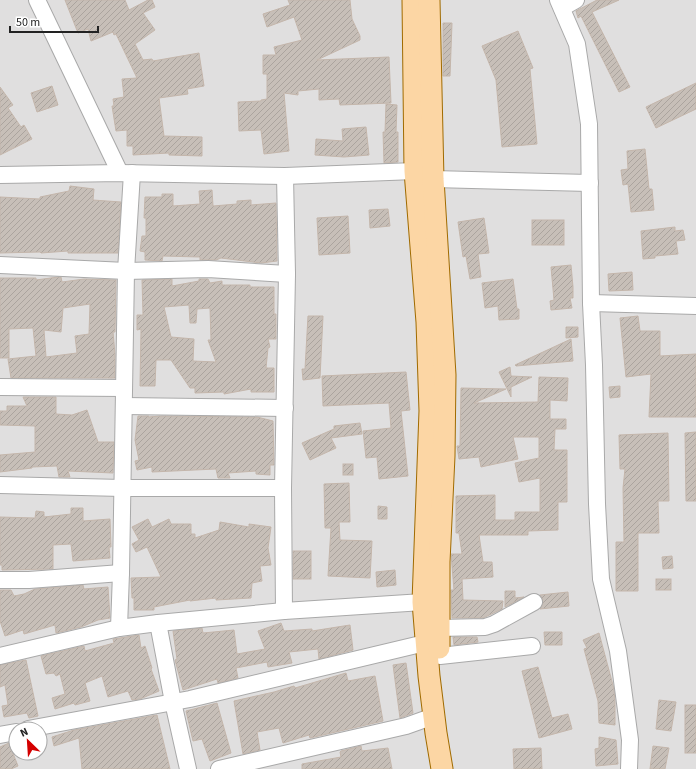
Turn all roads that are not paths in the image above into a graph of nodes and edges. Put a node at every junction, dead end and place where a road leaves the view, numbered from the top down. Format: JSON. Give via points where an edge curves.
{"nodes":[{"id":1,"x":37,"y":0,"type":"edge"},
{"id":2,"x":413,"y":0,"type":"edge"},
{"id":3,"x":429,"y":0,"type":"edge"},
{"id":4,"x":566,"y":3,"type":"edge"},
{"id":5,"x":126,"y":173,"type":"junction"},
{"id":6,"x":0,"y":175,"type":"edge"},
{"id":7,"x":424,"y":175,"type":"junction"},
{"id":8,"x":286,"y":176,"type":"junction"},
{"id":9,"x":590,"y":183,"type":"junction"},
{"id":10,"x":0,"y":265,"type":"edge"},
{"id":11,"x":126,"y":271,"type":"junction"},
{"id":12,"x":287,"y":274,"type":"junction"},
{"id":13,"x":591,"y":303,"type":"junction"},
{"id":14,"x":696,"y":306,"type":"edge"},
{"id":15,"x":0,"y":387,"type":"edge"},
{"id":16,"x":124,"y":388,"type":"junction"},
{"id":17,"x":124,"y":406,"type":"junction"},
{"id":18,"x":285,"y":408,"type":"junction"},
{"id":19,"x":435,"y":471,"type":"junction"},
{"id":20,"x":0,"y":485,"type":"edge"},
{"id":21,"x":122,"y":488,"type":"junction"},
{"id":22,"x":282,"y":488,"type":"junction"},
{"id":23,"x":122,"y":573,"type":"junction"},
{"id":24,"x":0,"y":580,"type":"edge"},
{"id":25,"x":423,"y":602,"type":"junction"},
{"id":26,"x":534,"y":602,"type":"dead end"},
{"id":27,"x":284,"y":611,"type":"junction"},
{"id":28,"x":158,"y":623,"type":"junction"},
{"id":29,"x":119,"y":628,"type":"junction"},
{"id":30,"x":435,"y":642,"type":"junction"},
{"id":31,"x":532,"y":646,"type":"dead end"},
{"id":32,"x":0,"y":656,"type":"edge"},
{"id":33,"x":172,"y":702,"type":"junction"},
{"id":34,"x":434,"y":716,"type":"junction"},
{"id":35,"x":48,"y":725,"type":"edge"},
{"id":36,"x":188,"y":769,"type":"edge"},
{"id":37,"x":219,"y":769,"type":"edge"},
{"id":38,"x":442,"y":769,"type":"edge"},
{"id":39,"x":456,"y":769,"type":"edge"},
{"id":40,"x":629,"y":769,"type":"edge"}],
"edges":[{"from":1,"to":5,"type":"street"},
{"from":2,"to":7,"type":"main road"},
{"from":3,"to":7,"type":"main road"},
{"from":4,"to":9,"type":"street","via":[[577,44],[589,124]]},
{"from":5,"to":6,"type":"street"},
{"from":5,"to":8,"type":"street"},
{"from":5,"to":11,"type":"street"},
{"from":7,"to":8,"type":"street"},
{"from":7,"to":9,"type":"street"},
{"from":7,"to":19,"type":"main road","via":[[445,375]]},
{"from":8,"to":12,"type":"street"},
{"from":9,"to":13,"type":"street"},
{"from":10,"to":11,"type":"street"},
{"from":11,"to":12,"type":"street","via":[[208,269]]},
{"from":11,"to":16,"type":"street"},
{"from":12,"to":18,"type":"street"},
{"from":13,"to":14,"type":"street"},
{"from":13,"to":40,"type":"street","via":[[601,579],[618,651],[630,740]]},
{"from":15,"to":16,"type":"street"},
{"from":16,"to":17,"type":"street"},
{"from":17,"to":18,"type":"street"},
{"from":17,"to":21,"type":"street"},
{"from":18,"to":22,"type":"street"},
{"from":19,"to":25,"type":"main road"},
{"from":19,"to":30,"type":"main road","via":[[439,562]]},
{"from":20,"to":21,"type":"street"},
{"from":21,"to":22,"type":"street"},
{"from":21,"to":23,"type":"street"},
{"from":22,"to":27,"type":"street"},
{"from":23,"to":24,"type":"street"},
{"from":23,"to":29,"type":"street"},
{"from":25,"to":27,"type":"street"},
{"from":25,"to":30,"type":"main road"},
{"from":26,"to":30,"type":"street","via":[[494,624]]},
{"from":27,"to":28,"type":"street"},
{"from":28,"to":29,"type":"street"},
{"from":28,"to":33,"type":"street"},
{"from":29,"to":32,"type":"street"},
{"from":30,"to":31,"type":"street"},
{"from":30,"to":33,"type":"street"},
{"from":30,"to":34,"type":"main road"},
{"from":30,"to":39,"type":"main road"},
{"from":33,"to":35,"type":"street"},
{"from":33,"to":36,"type":"street"},
{"from":34,"to":37,"type":"street","via":[[406,726]]},
{"from":34,"to":38,"type":"main road"}]}
